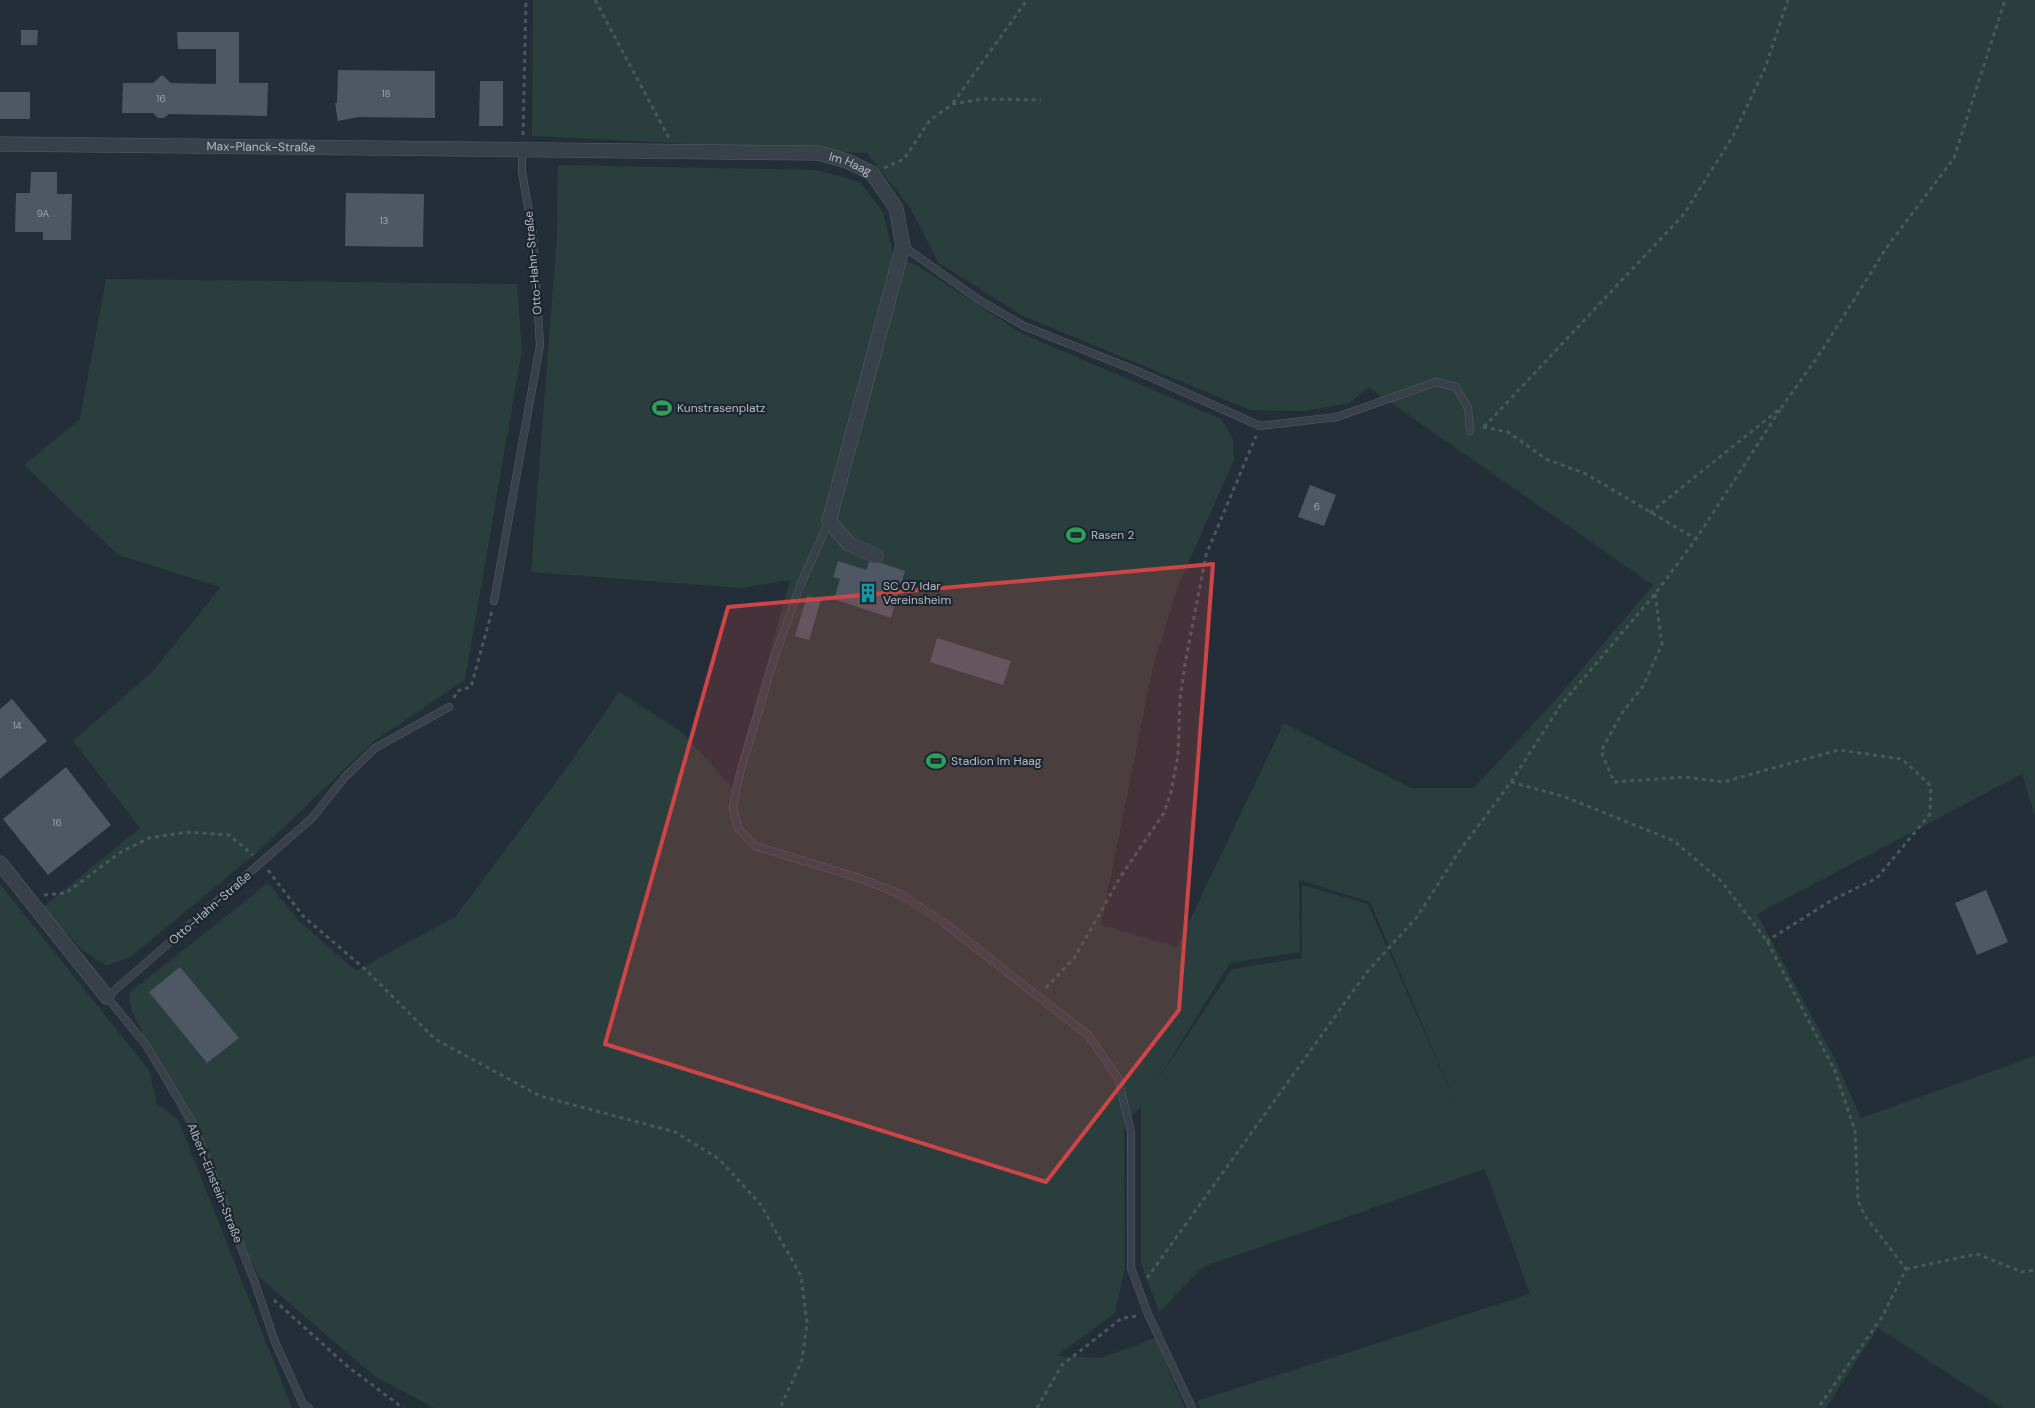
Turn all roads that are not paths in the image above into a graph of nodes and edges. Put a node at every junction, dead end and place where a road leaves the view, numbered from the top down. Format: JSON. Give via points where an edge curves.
{"nodes":[{"id":1,"x":0,"y":144,"type":"edge"},
{"id":2,"x":522,"y":151,"type":"junction"},
{"id":3,"x":903,"y":246,"type":"junction"},
{"id":4,"x":1470,"y":430,"type":"road end"},
{"id":5,"x":829,"y":521,"type":"junction"},
{"id":6,"x":876,"y":556,"type":"dead end"},
{"id":7,"x":494,"y":602,"type":"road end"},
{"id":8,"x":449,"y":707,"type":"road end"},
{"id":9,"x":0,"y":864,"type":"edge"},
{"id":10,"x":107,"y":997,"type":"junction"},
{"id":11,"x":306,"y":1406,"type":"edge"},
{"id":12,"x":1192,"y":1408,"type":"edge"}],
"edges":[{"from":1,"to":2,"type":"street","name":"Max-Planck-Straße"},
{"from":2,"to":3,"type":"street","name":"Im Haag","via":[[818,154],[847,161],[872,173],[896,208]]},
{"from":2,"to":7,"type":"lane","name":"Otto-Hahn-Straße","via":[[522,172],[533,234],[540,345]]},
{"from":3,"to":4,"type":"lane","via":[[980,300],[1024,326],[1137,371],[1260,426],[1337,418],[1436,382],[1456,387],[1468,408]]},
{"from":3,"to":5,"type":"street","name":"Im Haag"},
{"from":5,"to":6,"type":"street","via":[[849,544]]},
{"from":5,"to":12,"type":"lane","via":[[800,586],[774,659],[740,773],[733,807],[738,828],[755,846],[856,876],[900,894],[943,922],[1089,1036],[1118,1078],[1131,1132],[1131,1268],[1148,1314]]},
{"from":8,"to":10,"type":"lane","name":"Otto-Hahn-Straße","via":[[374,748],[312,818]]},
{"from":9,"to":10,"type":"street","name":"Albert-Einstein-Straße"},
{"from":10,"to":11,"type":"lane","name":"Albert-Einstein-Straße","via":[[146,1045],[192,1122],[275,1342]]}]}
